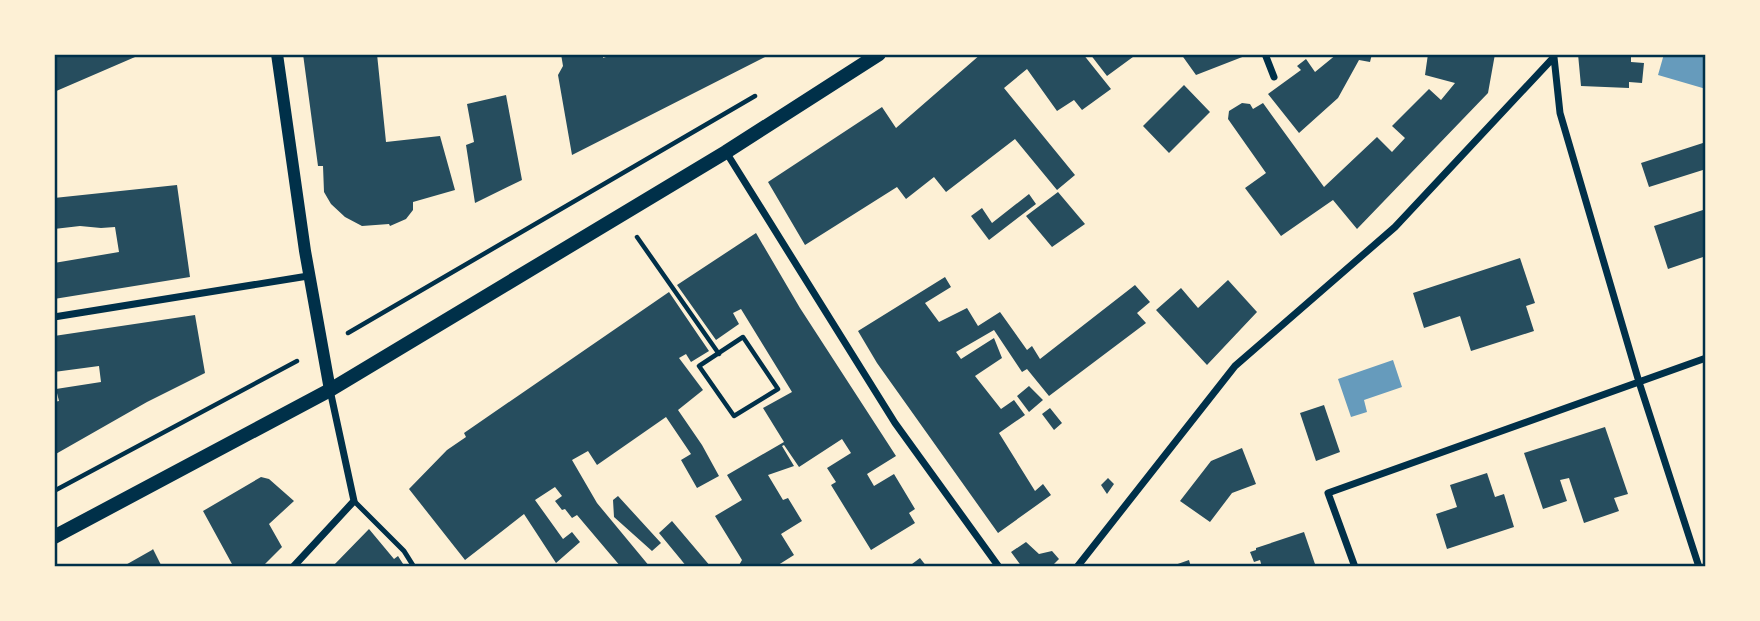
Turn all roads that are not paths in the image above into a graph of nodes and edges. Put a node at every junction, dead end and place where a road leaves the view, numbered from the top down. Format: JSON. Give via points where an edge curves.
{"nodes":[{"id":1,"x":277,"y":54,"type":"edge"},
{"id":2,"x":880,"y":54,"type":"edge"},
{"id":3,"x":1265,"y":54,"type":"edge"},
{"id":4,"x":1553,"y":55,"type":"edge"},
{"id":5,"x":1274,"y":77,"type":"dead end"},
{"id":6,"x":726,"y":152,"type":"junction"},
{"id":7,"x":309,"y":276,"type":"junction"},
{"id":8,"x":54,"y":317,"type":"edge"},
{"id":9,"x":1706,"y":358,"type":"edge"},
{"id":10,"x":1639,"y":382,"type":"junction"},
{"id":11,"x":330,"y":390,"type":"junction"},
{"id":12,"x":355,"y":501,"type":"junction"},
{"id":13,"x":54,"y":537,"type":"edge"},
{"id":14,"x":293,"y":567,"type":"edge"},
{"id":15,"x":414,"y":567,"type":"edge"},
{"id":16,"x":999,"y":567,"type":"edge"},
{"id":17,"x":1077,"y":567,"type":"edge"},
{"id":18,"x":1355,"y":567,"type":"edge"},
{"id":19,"x":1699,"y":567,"type":"edge"}],
"edges":[{"from":1,"to":7,"type":"street"},
{"from":2,"to":6,"type":"main road"},
{"from":3,"to":5,"type":"street"},
{"from":4,"to":10,"type":"street","via":[[1560,113]]},
{"from":4,"to":17,"type":"street","via":[[1395,227],[1235,366]]},
{"from":6,"to":11,"type":"main road"},
{"from":6,"to":16,"type":"street","via":[[895,423]]},
{"from":7,"to":8,"type":"street"},
{"from":7,"to":11,"type":"street"},
{"from":9,"to":10,"type":"street"},
{"from":10,"to":18,"type":"street","via":[[1328,493]]},
{"from":10,"to":19,"type":"street"},
{"from":11,"to":12,"type":"street"},
{"from":11,"to":13,"type":"main road"},
{"from":12,"to":14,"type":"street"},
{"from":12,"to":15,"type":"lane"}]}
